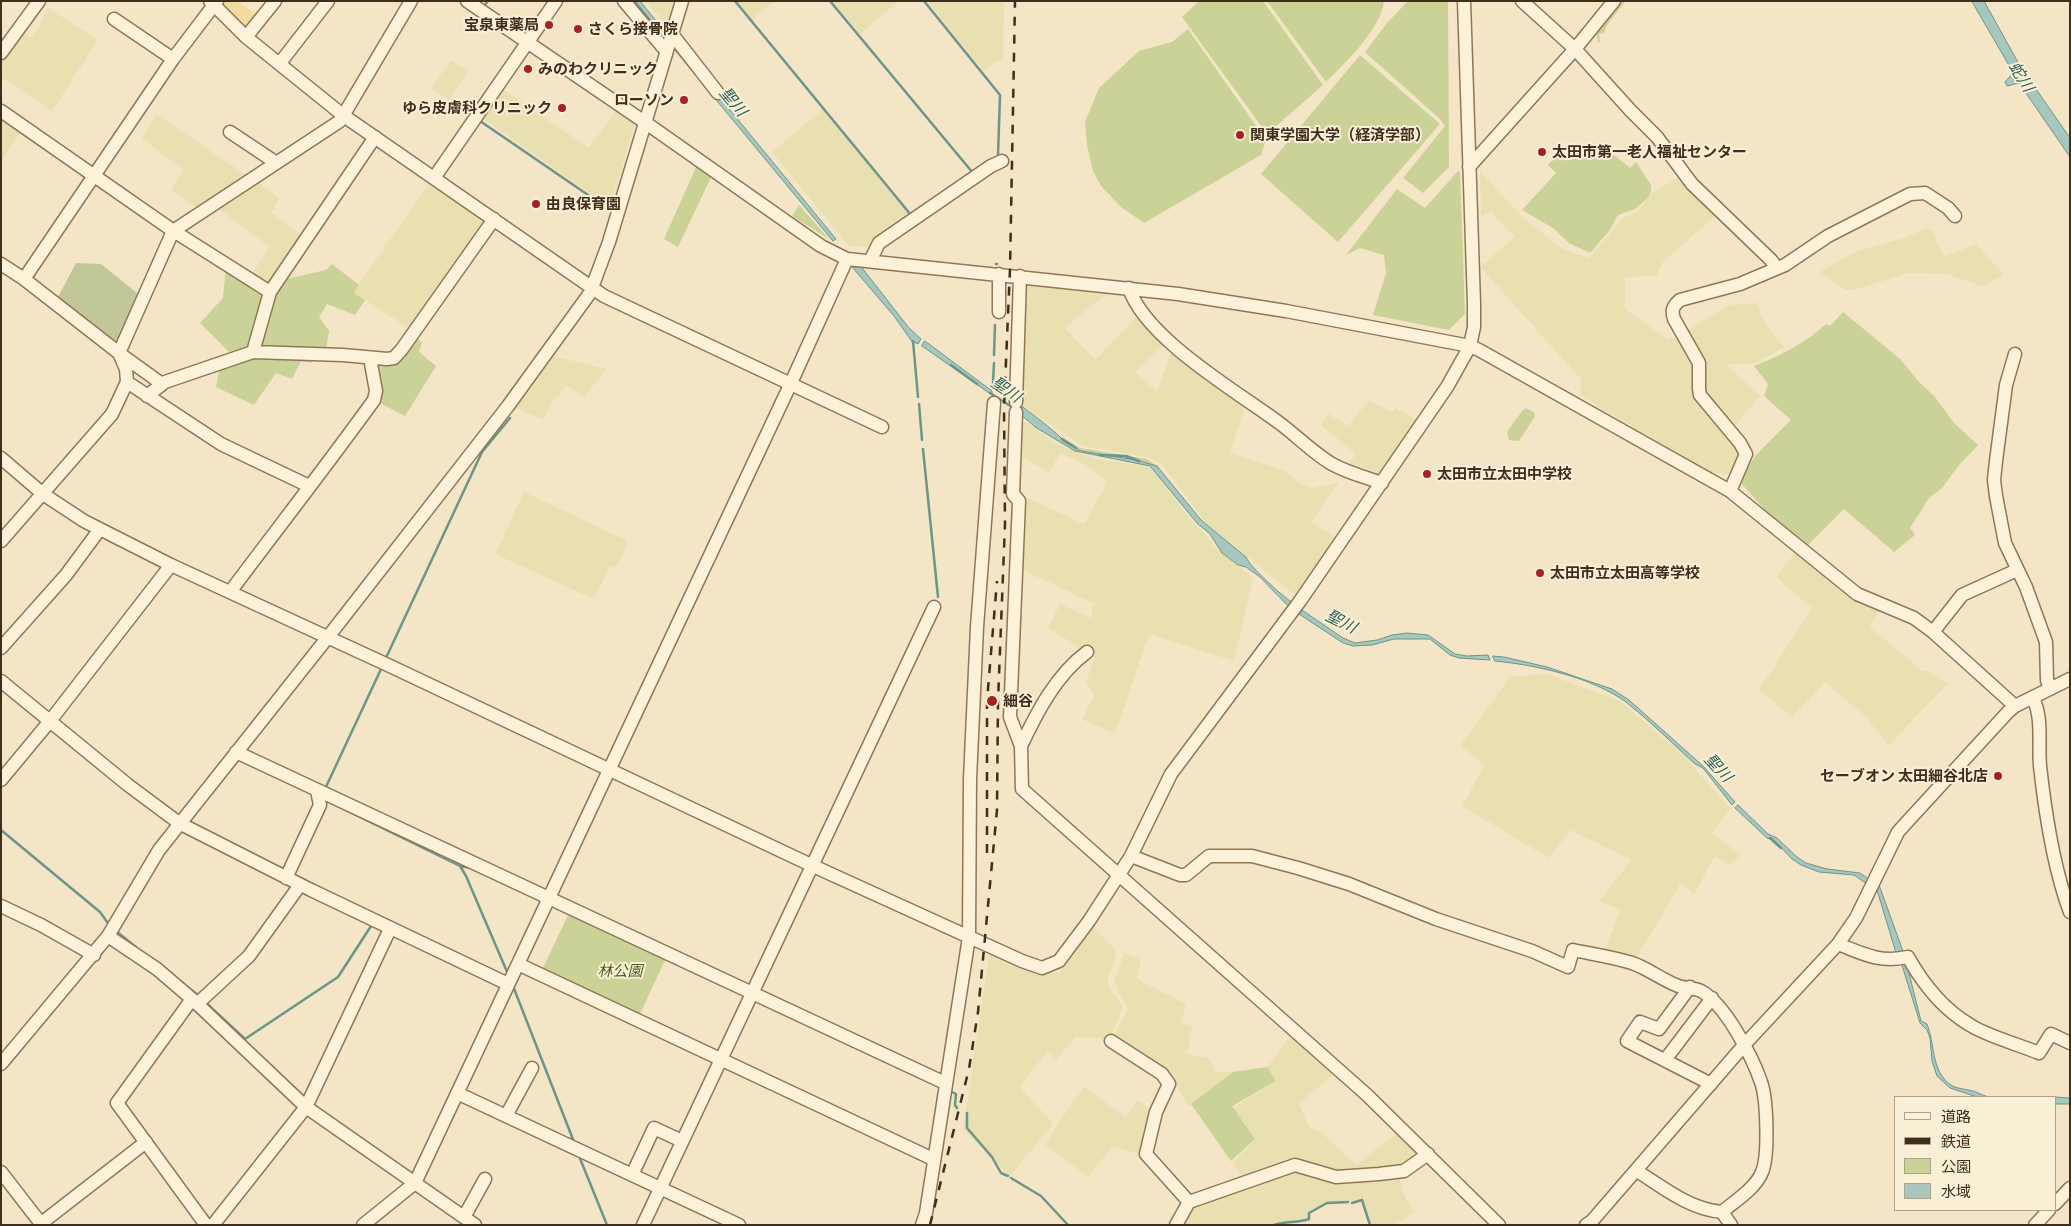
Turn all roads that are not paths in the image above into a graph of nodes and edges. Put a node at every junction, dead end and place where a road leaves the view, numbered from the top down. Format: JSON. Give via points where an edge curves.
{"nodes":[{"id":1,"x":39,"y":1,"type":"edge"},
{"id":2,"x":275,"y":1,"type":"edge"},
{"id":3,"x":328,"y":1,"type":"edge"},
{"id":4,"x":411,"y":1,"type":"edge"},
{"id":5,"x":467,"y":1,"type":"edge"},
{"id":6,"x":556,"y":1,"type":"edge"},
{"id":7,"x":624,"y":1,"type":"edge"},
{"id":8,"x":682,"y":1,"type":"edge"},
{"id":9,"x":1464,"y":1,"type":"edge"},
{"id":10,"x":1522,"y":1,"type":"edge"},
{"id":11,"x":1614,"y":1,"type":"edge"},
{"id":12,"x":213,"y":2,"type":"edge"},
{"id":13,"x":114,"y":19,"type":"dead end"},
{"id":14,"x":246,"y":37,"type":"junction"},
{"id":15,"x":669,"y":42,"type":"junction"},
{"id":16,"x":527,"y":43,"type":"junction"},
{"id":17,"x":1575,"y":49,"type":"junction"},
{"id":18,"x":1,"y":53,"type":"edge"},
{"id":19,"x":173,"y":59,"type":"junction"},
{"id":20,"x":280,"y":62,"type":"junction"},
{"id":21,"x":718,"y":93,"type":"dead end"},
{"id":22,"x":1,"y":111,"type":"edge"},
{"id":23,"x":344,"y":116,"type":"junction"},
{"id":24,"x":646,"y":123,"type":"junction"},
{"id":25,"x":230,"y":132,"type":"dead end"},
{"id":26,"x":375,"y":137,"type":"junction"},
{"id":27,"x":1002,"y":161,"type":"dead end"},
{"id":28,"x":275,"y":162,"type":"junction"},
{"id":29,"x":1469,"y":167,"type":"junction"},
{"id":30,"x":95,"y":175,"type":"junction"},
{"id":31,"x":434,"y":178,"type":"junction"},
{"id":32,"x":1955,"y":216,"type":"dead end"},
{"id":33,"x":494,"y":219,"type":"junction"},
{"id":34,"x":173,"y":230,"type":"junction"},
{"id":35,"x":847,"y":259,"type":"junction"},
{"id":36,"x":870,"y":261,"type":"junction"},
{"id":37,"x":2,"y":264,"type":"edge"},
{"id":38,"x":1776,"y":268,"type":"junction"},
{"id":39,"x":999,"y":274,"type":"junction"},
{"id":40,"x":1020,"y":276,"type":"junction"},
{"id":41,"x":24,"y":279,"type":"junction"},
{"id":42,"x":593,"y":288,"type":"junction"},
{"id":43,"x":1129,"y":288,"type":"junction"},
{"id":44,"x":270,"y":292,"type":"junction"},
{"id":45,"x":999,"y":312,"type":"dead end"},
{"id":46,"x":1470,"y":346,"type":"junction"},
{"id":47,"x":120,"y":352,"type":"junction"},
{"id":48,"x":253,"y":352,"type":"junction"},
{"id":49,"x":2015,"y":354,"type":"dead end"},
{"id":50,"x":370,"y":358,"type":"junction"},
{"id":51,"x":127,"y":382,"type":"junction"},
{"id":52,"x":791,"y":383,"type":"junction"},
{"id":53,"x":162,"y":384,"type":"junction"},
{"id":54,"x":147,"y":396,"type":"junction"},
{"id":55,"x":994,"y":403,"type":"dead end"},
{"id":56,"x":882,"y":427,"type":"dead end"},
{"id":57,"x":1,"y":458,"type":"edge"},
{"id":58,"x":1382,"y":483,"type":"junction"},
{"id":59,"x":309,"y":486,"type":"junction"},
{"id":60,"x":1730,"y":491,"type":"junction"},
{"id":61,"x":43,"y":494,"type":"junction"},
{"id":62,"x":100,"y":529,"type":"junction"},
{"id":63,"x":1,"y":541,"type":"edge"},
{"id":64,"x":171,"y":565,"type":"junction"},
{"id":65,"x":2017,"y":570,"type":"junction"},
{"id":66,"x":230,"y":592,"type":"junction"},
{"id":67,"x":934,"y":607,"type":"dead end"},
{"id":68,"x":1933,"y":632,"type":"junction"},
{"id":69,"x":328,"y":637,"type":"junction"},
{"id":70,"x":1,"y":648,"type":"edge"},
{"id":71,"x":1087,"y":652,"type":"dead end"},
{"id":72,"x":2070,"y":679,"type":"edge"},
{"id":73,"x":1,"y":681,"type":"edge"},
{"id":74,"x":2050,"y":690,"type":"junction"},
{"id":75,"x":2032,"y":698,"type":"junction"},
{"id":76,"x":2015,"y":706,"type":"junction"},
{"id":77,"x":50,"y":721,"type":"junction"},
{"id":78,"x":1021,"y":746,"type":"junction"},
{"id":79,"x":236,"y":752,"type":"junction"},
{"id":80,"x":609,"y":769,"type":"junction"},
{"id":81,"x":1,"y":780,"type":"edge"},
{"id":82,"x":317,"y":790,"type":"junction"},
{"id":83,"x":179,"y":823,"type":"junction"},
{"id":84,"x":1131,"y":856,"type":"junction"},
{"id":85,"x":811,"y":865,"type":"junction"},
{"id":86,"x":1118,"y":876,"type":"junction"},
{"id":87,"x":286,"y":878,"type":"junction"},
{"id":88,"x":300,"y":885,"type":"junction"},
{"id":89,"x":548,"y":898,"type":"junction"},
{"id":90,"x":1,"y":906,"type":"edge"},
{"id":91,"x":2070,"y":912,"type":"edge"},
{"id":92,"x":390,"y":928,"type":"junction"},
{"id":93,"x":108,"y":936,"type":"junction"},
{"id":94,"x":969,"y":937,"type":"junction"},
{"id":95,"x":1838,"y":944,"type":"junction"},
{"id":96,"x":94,"y":955,"type":"junction"},
{"id":97,"x":518,"y":964,"type":"junction"},
{"id":98,"x":508,"y":984,"type":"junction"},
{"id":99,"x":1690,"y":987,"type":"junction"},
{"id":100,"x":752,"y":992,"type":"junction"},
{"id":101,"x":1712,"y":998,"type":"junction"},
{"id":102,"x":195,"y":1001,"type":"junction"},
{"id":103,"x":1111,"y":1041,"type":"dead end"},
{"id":104,"x":2070,"y":1043,"type":"edge"},
{"id":105,"x":1745,"y":1044,"type":"junction"},
{"id":106,"x":720,"y":1059,"type":"junction"},
{"id":107,"x":1665,"y":1060,"type":"junction"},
{"id":108,"x":1,"y":1064,"type":"edge"},
{"id":109,"x":532,"y":1068,"type":"dead end"},
{"id":110,"x":945,"y":1083,"type":"junction"},
{"id":111,"x":1711,"y":1084,"type":"junction"},
{"id":112,"x":457,"y":1093,"type":"junction"},
{"id":113,"x":306,"y":1107,"type":"junction"},
{"id":114,"x":506,"y":1116,"type":"junction"},
{"id":115,"x":682,"y":1141,"type":"junction"},
{"id":116,"x":146,"y":1142,"type":"junction"},
{"id":117,"x":1428,"y":1154,"type":"junction"},
{"id":118,"x":933,"y":1159,"type":"junction"},
{"id":119,"x":1637,"y":1170,"type":"junction"},
{"id":120,"x":1,"y":1172,"type":"edge"},
{"id":121,"x":632,"y":1175,"type":"junction"},
{"id":122,"x":484,"y":1179,"type":"dead end"},
{"id":123,"x":415,"y":1183,"type":"junction"},
{"id":124,"x":660,"y":1188,"type":"junction"},
{"id":125,"x":2070,"y":1188,"type":"edge"},
{"id":126,"x":1189,"y":1202,"type":"junction"},
{"id":127,"x":2056,"y":1203,"type":"edge"},
{"id":128,"x":2048,"y":1211,"type":"edge"},
{"id":129,"x":1722,"y":1212,"type":"junction"},
{"id":130,"x":464,"y":1217,"type":"junction"},
{"id":131,"x":372,"y":1222,"type":"edge"},
{"id":132,"x":41,"y":1224,"type":"edge"},
{"id":133,"x":206,"y":1225,"type":"edge"},
{"id":134,"x":213,"y":1225,"type":"edge"},
{"id":135,"x":475,"y":1225,"type":"edge"},
{"id":136,"x":643,"y":1225,"type":"edge"},
{"id":137,"x":739,"y":1225,"type":"edge"},
{"id":138,"x":922,"y":1225,"type":"edge"},
{"id":139,"x":1176,"y":1225,"type":"edge"},
{"id":140,"x":1499,"y":1225,"type":"edge"},
{"id":141,"x":1586,"y":1225,"type":"edge"},
{"id":142,"x":1731,"y":1225,"type":"edge"},
{"id":143,"x":2035,"y":1225,"type":"edge"}],
"edges":[{"from":1,"to":18,"type":"street"},
{"from":2,"to":14,"type":"street"},
{"from":3,"to":20,"type":"street"},
{"from":4,"to":23,"type":"street"},
{"from":5,"to":16,"type":"street"},
{"from":6,"to":16,"type":"street"},
{"from":7,"to":15,"type":"street"},
{"from":8,"to":15,"type":"street"},
{"from":9,"to":29,"type":"street"},
{"from":10,"to":17,"type":"street"},
{"from":11,"to":17,"type":"street"},
{"from":12,"to":14,"type":"street"},
{"from":12,"to":19,"type":"street"},
{"from":13,"to":19,"type":"street"},
{"from":14,"to":20,"type":"street"},
{"from":15,"to":21,"type":"street"},
{"from":15,"to":24,"type":"street"},
{"from":16,"to":24,"type":"street"},
{"from":16,"to":31,"type":"street"},
{"from":17,"to":29,"type":"street"},
{"from":17,"to":38,"type":"street","via":[[1657,137],[1692,184]]},
{"from":19,"to":30,"type":"street"},
{"from":20,"to":23,"type":"street"},
{"from":22,"to":30,"type":"street"},
{"from":23,"to":26,"type":"street"},
{"from":23,"to":28,"type":"street"},
{"from":24,"to":35,"type":"street","via":[[821,246]]},
{"from":24,"to":42,"type":"street"},
{"from":25,"to":28,"type":"street"},
{"from":26,"to":31,"type":"street"},
{"from":26,"to":44,"type":"street"},
{"from":27,"to":36,"type":"street","via":[[879,243]]},
{"from":28,"to":34,"type":"street"},
{"from":29,"to":46,"type":"street","via":[[1474,304],[1474,332]]},
{"from":30,"to":34,"type":"street"},
{"from":30,"to":41,"type":"street"},
{"from":31,"to":33,"type":"street"},
{"from":32,"to":38,"type":"street","via":[[1925,193],[1910,194],[1828,236]]},
{"from":33,"to":42,"type":"street"},
{"from":33,"to":50,"type":"street","via":[[402,350],[394,358]]},
{"from":34,"to":44,"type":"street"},
{"from":34,"to":47,"type":"street"},
{"from":35,"to":36,"type":"street"},
{"from":35,"to":52,"type":"street"},
{"from":36,"to":39,"type":"street"},
{"from":37,"to":41,"type":"street"},
{"from":38,"to":60,"type":"street","via":[[1740,284],[1680,300],[1672,311],[1699,363],[1700,395],[1746,454]]},
{"from":39,"to":40,"type":"street"},
{"from":39,"to":45,"type":"street"},
{"from":40,"to":43,"type":"street"},
{"from":40,"to":78,"type":"street","via":[[1014,494],[1019,501],[1010,717]]},
{"from":41,"to":47,"type":"street"},
{"from":42,"to":52,"type":"street"},
{"from":42,"to":69,"type":"street","via":[[508,406]]},
{"from":43,"to":46,"type":"street","via":[[1230,301]]},
{"from":43,"to":58,"type":"street","via":[[1135,303],[1166,339],[1190,359],[1331,463]]},
{"from":44,"to":48,"type":"street"},
{"from":46,"to":58,"type":"street","via":[[1447,387]]},
{"from":46,"to":60,"type":"street"},
{"from":47,"to":51,"type":"street"},
{"from":47,"to":53,"type":"street"},
{"from":48,"to":50,"type":"street"},
{"from":48,"to":53,"type":"street"},
{"from":49,"to":65,"type":"street","via":[[2006,385],[1994,480],[2002,530]]},
{"from":50,"to":59,"type":"street","via":[[376,392],[374,400]]},
{"from":51,"to":54,"type":"street"},
{"from":51,"to":61,"type":"street","via":[[112,414]]},
{"from":52,"to":56,"type":"street"},
{"from":52,"to":80,"type":"street"},
{"from":53,"to":54,"type":"street"},
{"from":54,"to":59,"type":"street","via":[[221,444]]},
{"from":55,"to":94,"type":"street","via":[[971,760]]},
{"from":57,"to":61,"type":"street"},
{"from":58,"to":84,"type":"street","via":[[1297,605],[1170,774]]},
{"from":59,"to":66,"type":"street"},
{"from":60,"to":68,"type":"street","via":[[1857,594],[1914,618]]},
{"from":61,"to":62,"type":"street"},
{"from":61,"to":63,"type":"street"},
{"from":62,"to":64,"type":"street"},
{"from":62,"to":70,"type":"street","via":[[66,575]]},
{"from":64,"to":66,"type":"street"},
{"from":64,"to":77,"type":"street"},
{"from":65,"to":68,"type":"street","via":[[1962,595]]},
{"from":65,"to":74,"type":"street","via":[[2046,642]]},
{"from":66,"to":69,"type":"street"},
{"from":67,"to":85,"type":"street"},
{"from":68,"to":76,"type":"street"},
{"from":69,"to":79,"type":"street"},
{"from":69,"to":80,"type":"street"},
{"from":71,"to":78,"type":"street","via":[[1075,661],[1038,711]]},
{"from":72,"to":74,"type":"street"},
{"from":73,"to":77,"type":"street"},
{"from":74,"to":75,"type":"street"},
{"from":75,"to":76,"type":"street"},
{"from":75,"to":91,"type":"street","via":[[2038,712],[2045,807]]},
{"from":76,"to":95,"type":"street","via":[[1898,832],[1856,918]]},
{"from":77,"to":81,"type":"street"},
{"from":77,"to":83,"type":"street"},
{"from":78,"to":86,"type":"street","via":[[1022,789]]},
{"from":79,"to":82,"type":"street"},
{"from":79,"to":83,"type":"street"},
{"from":80,"to":85,"type":"street"},
{"from":80,"to":89,"type":"street"},
{"from":82,"to":87,"type":"street","via":[[320,805]]},
{"from":82,"to":89,"type":"street"},
{"from":83,"to":87,"type":"street"},
{"from":83,"to":93,"type":"street","via":[[159,850]]},
{"from":84,"to":86,"type":"street"},
{"from":84,"to":99,"type":"street","via":[[1186,875],[1209,856],[1252,856],[1349,884],[1568,967],[1573,950],[1633,963],[1677,986]]},
{"from":85,"to":94,"type":"street"},
{"from":85,"to":100,"type":"street"},
{"from":86,"to":94,"type":"street","via":[[1059,960],[1042,968]]},
{"from":86,"to":117,"type":"street","via":[[1367,1095]]},
{"from":87,"to":88,"type":"street"},
{"from":88,"to":92,"type":"street"},
{"from":88,"to":102,"type":"street","via":[[249,956]]},
{"from":89,"to":97,"type":"street"},
{"from":89,"to":100,"type":"street"},
{"from":90,"to":96,"type":"street"},
{"from":92,"to":98,"type":"street"},
{"from":92,"to":113,"type":"street"},
{"from":93,"to":96,"type":"street"},
{"from":93,"to":102,"type":"street","via":[[157,969]]},
{"from":94,"to":110,"type":"street"},
{"from":95,"to":104,"type":"street","via":[[1873,958],[1892,960],[1908,957],[1938,1000],[1971,1026],[2039,1053],[2050,1034]]},
{"from":95,"to":105,"type":"street"},
{"from":96,"to":108,"type":"street"},
{"from":97,"to":98,"type":"street"},
{"from":97,"to":106,"type":"street"},
{"from":98,"to":112,"type":"street"},
{"from":99,"to":101,"type":"street"},
{"from":99,"to":107,"type":"street","via":[[1659,1029],[1640,1022],[1627,1041]]},
{"from":100,"to":106,"type":"street"},
{"from":100,"to":110,"type":"street"},
{"from":101,"to":105,"type":"street"},
{"from":101,"to":107,"type":"street"},
{"from":102,"to":113,"type":"street"},
{"from":102,"to":116,"type":"street","via":[[117,1103]]},
{"from":103,"to":126,"type":"street","via":[[1162,1074],[1170,1084],[1156,1112],[1146,1154]]},
{"from":105,"to":111,"type":"street"},
{"from":105,"to":129,"type":"street","via":[[1762,1083],[1766,1158],[1762,1173],[1754,1183]]},
{"from":106,"to":115,"type":"street"},
{"from":106,"to":118,"type":"street"},
{"from":107,"to":111,"type":"street"},
{"from":109,"to":114,"type":"street"},
{"from":110,"to":118,"type":"street"},
{"from":111,"to":119,"type":"street"},
{"from":112,"to":114,"type":"street"},
{"from":112,"to":123,"type":"street"},
{"from":113,"to":123,"type":"street"},
{"from":113,"to":134,"type":"street"},
{"from":114,"to":121,"type":"street"},
{"from":115,"to":121,"type":"street","via":[[654,1128]]},
{"from":115,"to":124,"type":"street"},
{"from":116,"to":132,"type":"street"},
{"from":116,"to":133,"type":"street"},
{"from":117,"to":126,"type":"street","via":[[1404,1171],[1386,1173],[1336,1177],[1296,1165]]},
{"from":117,"to":140,"type":"street"},
{"from":118,"to":138,"type":"street"},
{"from":119,"to":129,"type":"street","via":[[1676,1197],[1700,1208]]},
{"from":119,"to":141,"type":"street"},
{"from":120,"to":132,"type":"street"},
{"from":121,"to":124,"type":"street"},
{"from":122,"to":130,"type":"street"},
{"from":123,"to":130,"type":"street"},
{"from":123,"to":131,"type":"street"},
{"from":124,"to":136,"type":"street"},
{"from":124,"to":137,"type":"street"},
{"from":125,"to":127,"type":"street"},
{"from":126,"to":139,"type":"street"},
{"from":128,"to":143,"type":"street"},
{"from":129,"to":142,"type":"street"},
{"from":130,"to":135,"type":"street"}]}
